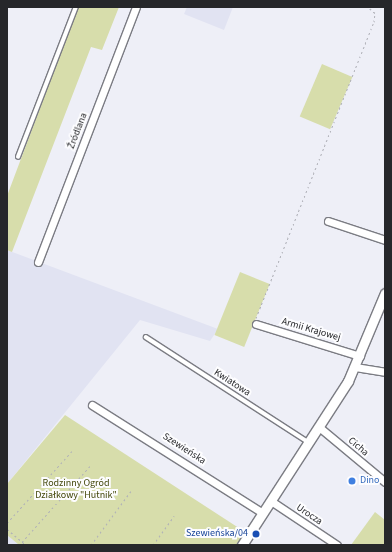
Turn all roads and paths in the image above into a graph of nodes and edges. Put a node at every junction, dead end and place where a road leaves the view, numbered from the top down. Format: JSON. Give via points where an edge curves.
{"nodes":[{"id":1,"x":76,"y":7,"type":"edge"},
{"id":2,"x":136,"y":7,"type":"edge"},
{"id":3,"x":368,"y":7,"type":"edge"},
{"id":4,"x":18,"y":157,"type":"dead end"},
{"id":5,"x":328,"y":221,"type":"dead end"},
{"id":6,"x":385,"y":240,"type":"edge"},
{"id":7,"x":38,"y":262,"type":"dead end"},
{"id":8,"x":385,"y":293,"type":"edge"},
{"id":9,"x":256,"y":324,"type":"joint"},
{"id":10,"x":146,"y":337,"type":"dead end"},
{"id":11,"x":360,"y":356,"type":"junction"},
{"id":12,"x":355,"y":367,"type":"junction"},
{"id":13,"x":385,"y":372,"type":"edge"},
{"id":14,"x":92,"y":405,"type":"dead end"},
{"id":15,"x":319,"y":427,"type":"junction"},
{"id":16,"x":309,"y":443,"type":"junction"},
{"id":17,"x":72,"y":451,"type":"dead end"},
{"id":18,"x":90,"y":466,"type":"dead end"},
{"id":19,"x":385,"y":482,"type":"edge"},
{"id":20,"x":131,"y":491,"type":"dead end"},
{"id":21,"x":271,"y":501,"type":"junction"},
{"id":22,"x":263,"y":513,"type":"junction"},
{"id":23,"x":174,"y":516,"type":"dead end"},
{"id":24,"x":7,"y":523,"type":"edge"},
{"id":25,"x":7,"y":529,"type":"edge"},
{"id":26,"x":22,"y":542,"type":"junction"},
{"id":27,"x":26,"y":545,"type":"edge"},
{"id":28,"x":91,"y":545,"type":"edge"},
{"id":29,"x":153,"y":545,"type":"edge"},
{"id":30,"x":242,"y":545,"type":"edge"},
{"id":31,"x":337,"y":545,"type":"edge"}],
"edges":[{"from":1,"to":4,"type":"lane"},
{"from":2,"to":7,"type":"street","name":"Źródlana"},
{"from":3,"to":9,"type":"path","via":[[374,13],[374,22],[255,319]]},
{"from":5,"to":6,"type":"street"},
{"from":8,"to":11,"type":"street"},
{"from":9,"to":11,"type":"street","name":"Armii Krajowej"},
{"from":10,"to":16,"type":"lane","name":"Kwiatowa"},
{"from":11,"to":12,"type":"street"},
{"from":12,"to":13,"type":"street"},
{"from":12,"to":15,"type":"street"},
{"from":14,"to":22,"type":"street","name":"Szewieńska"},
{"from":15,"to":16,"type":"street"},
{"from":15,"to":19,"type":"street","name":"Cicha"},
{"from":16,"to":21,"type":"street"},
{"from":17,"to":24,"type":"path"},
{"from":18,"to":26,"type":"path"},
{"from":20,"to":28,"type":"path"},
{"from":21,"to":22,"type":"street"},
{"from":21,"to":31,"type":"street","name":"Urocza"},
{"from":22,"to":30,"type":"street"},
{"from":23,"to":29,"type":"path"},
{"from":25,"to":26,"type":"path"},
{"from":26,"to":27,"type":"path"}]}
